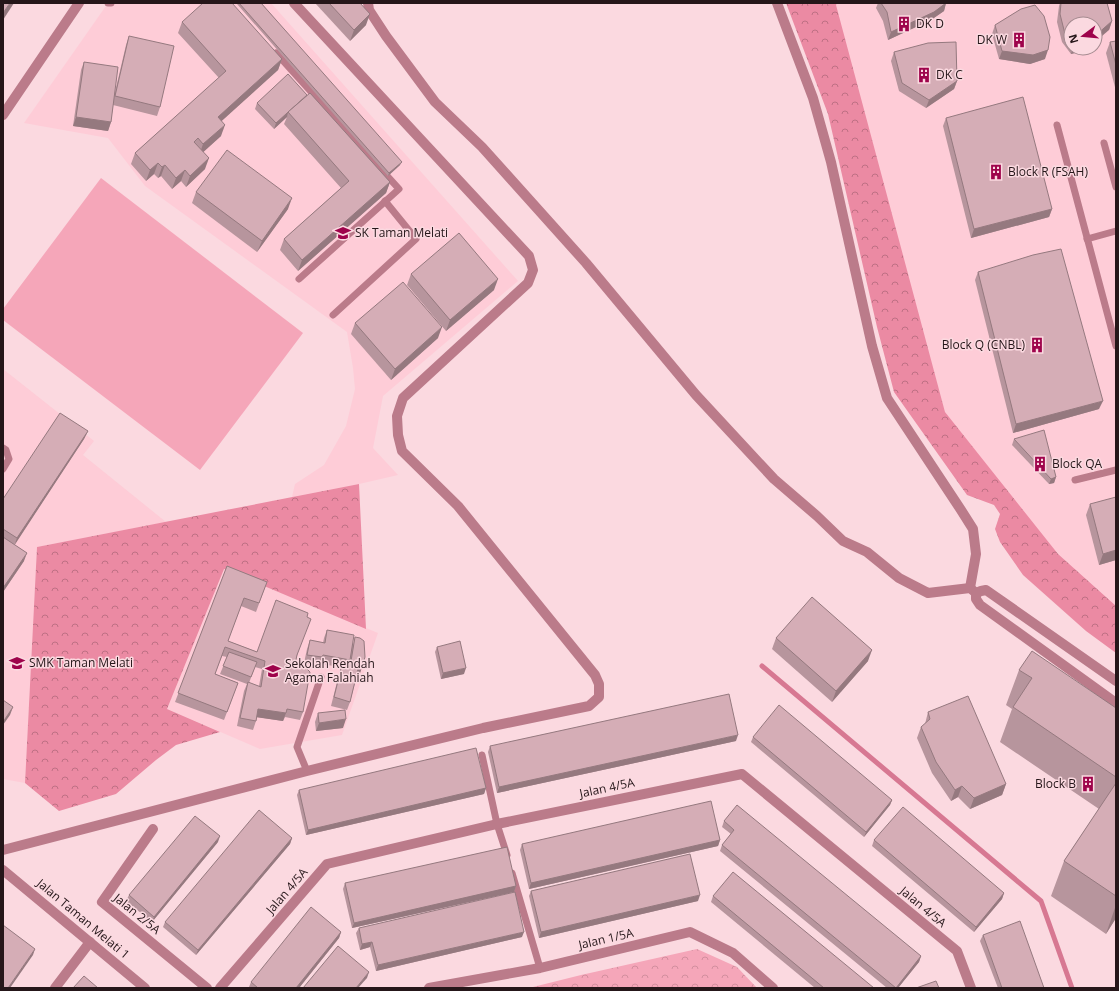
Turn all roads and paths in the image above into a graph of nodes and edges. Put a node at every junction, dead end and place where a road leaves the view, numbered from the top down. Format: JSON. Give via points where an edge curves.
{"nodes":[{"id":1,"x":79,"y":3,"type":"edge"},
{"id":2,"x":108,"y":3,"type":"edge"},
{"id":3,"x":111,"y":3,"type":"edge"},
{"id":4,"x":294,"y":3,"type":"edge"},
{"id":5,"x":368,"y":3,"type":"edge"},
{"id":6,"x":777,"y":3,"type":"edge"},
{"id":7,"x":273,"y":50,"type":"edge"},
{"id":8,"x":3,"y":115,"type":"edge"},
{"id":9,"x":1057,"y":125,"type":"dead end"},
{"id":10,"x":1104,"y":143,"type":"dead end"},
{"id":11,"x":1116,"y":187,"type":"edge"},
{"id":12,"x":385,"y":201,"type":"junction"},
{"id":13,"x":1116,"y":231,"type":"edge"},
{"id":14,"x":1087,"y":239,"type":"junction"},
{"id":15,"x":299,"y":279,"type":"dead end"},
{"id":16,"x":332,"y":315,"type":"dead end"},
{"id":17,"x":1116,"y":346,"type":"edge"},
{"id":18,"x":3,"y":448,"type":"edge"},
{"id":19,"x":3,"y":469,"type":"edge"},
{"id":20,"x":1116,"y":470,"type":"edge"},
{"id":21,"x":1075,"y":480,"type":"dead end"},
{"id":22,"x":973,"y":590,"type":"junction"},
{"id":23,"x":321,"y":677,"type":"dead end"},
{"id":24,"x":1116,"y":681,"type":"edge"},
{"id":25,"x":1116,"y":703,"type":"edge"},
{"id":26,"x":482,"y":755,"type":"dead end"},
{"id":27,"x":307,"y":771,"type":"junction"},
{"id":28,"x":497,"y":824,"type":"junction"},
{"id":29,"x":153,"y":828,"type":"dead end"},
{"id":30,"x":3,"y":850,"type":"edge"},
{"id":31,"x":509,"y":861,"type":"edge"},
{"id":32,"x":511,"y":869,"type":"edge"},
{"id":33,"x":3,"y":870,"type":"edge"},
{"id":34,"x":90,"y":942,"type":"junction"},
{"id":35,"x":540,"y":968,"type":"junction"},
{"id":36,"x":444,"y":987,"type":"edge"},
{"id":37,"x":55,"y":988,"type":"edge"},
{"id":38,"x":146,"y":988,"type":"edge"},
{"id":39,"x":207,"y":988,"type":"edge"},
{"id":40,"x":220,"y":988,"type":"edge"},
{"id":41,"x":429,"y":988,"type":"edge"},
{"id":42,"x":773,"y":988,"type":"edge"},
{"id":43,"x":971,"y":988,"type":"edge"}],
"edges":[{"from":1,"to":8,"type":"street"},
{"from":2,"to":3,"type":"lane"},
{"from":4,"to":27,"type":"street","via":[[529,256],[533,270],[528,283],[403,398],[397,416],[398,435],[402,451],[458,506],[595,675],[599,684],[599,697],[589,706],[483,728]]},
{"from":5,"to":22,"type":"street","via":[[369,10],[386,36],[435,102],[482,147],[550,222],[696,395],[774,479],[844,541],[866,552],[899,578],[928,593]]},
{"from":6,"to":22,"type":"street","via":[[813,98],[831,162],[872,346],[887,398],[973,529],[976,554]]},
{"from":7,"to":12,"type":"lane","via":[[399,189]]},
{"from":9,"to":14,"type":"lane"},
{"from":10,"to":11,"type":"lane"},
{"from":12,"to":15,"type":"lane"},
{"from":12,"to":16,"type":"lane","via":[[416,239]]},
{"from":13,"to":14,"type":"lane"},
{"from":14,"to":17,"type":"lane"},
{"from":18,"to":19,"type":"lane","via":[[9,459]]},
{"from":20,"to":21,"type":"lane"},
{"from":22,"to":24,"type":"street","via":[[986,590]]},
{"from":22,"to":25,"type":"street","via":[[980,605]]},
{"from":23,"to":27,"type":"lane","via":[[297,747]]},
{"from":26,"to":28,"type":"lane"},
{"from":27,"to":30,"type":"street"},
{"from":28,"to":31,"type":"lane"},
{"from":28,"to":40,"type":"street","name":"Jalan 4/5A","via":[[327,864]]},
{"from":28,"to":43,"type":"street","name":"Jalan 4/5A","via":[[742,774],[957,951]]},
{"from":29,"to":39,"type":"street","name":"Jalan 2/5A","via":[[102,902]]},
{"from":32,"to":35,"type":"lane"},
{"from":33,"to":34,"type":"street","name":"Jalan Taman Melati 1"},
{"from":34,"to":37,"type":"street"},
{"from":34,"to":38,"type":"street","name":"Jalan Taman Melati 1"},
{"from":35,"to":36,"type":"street","name":"Jalan 1/5A"},
{"from":35,"to":42,"type":"street","name":"Jalan 1/5A","via":[[690,932],[733,953]]},
{"from":36,"to":41,"type":"street","name":"Jalan 1/5A"}]}
